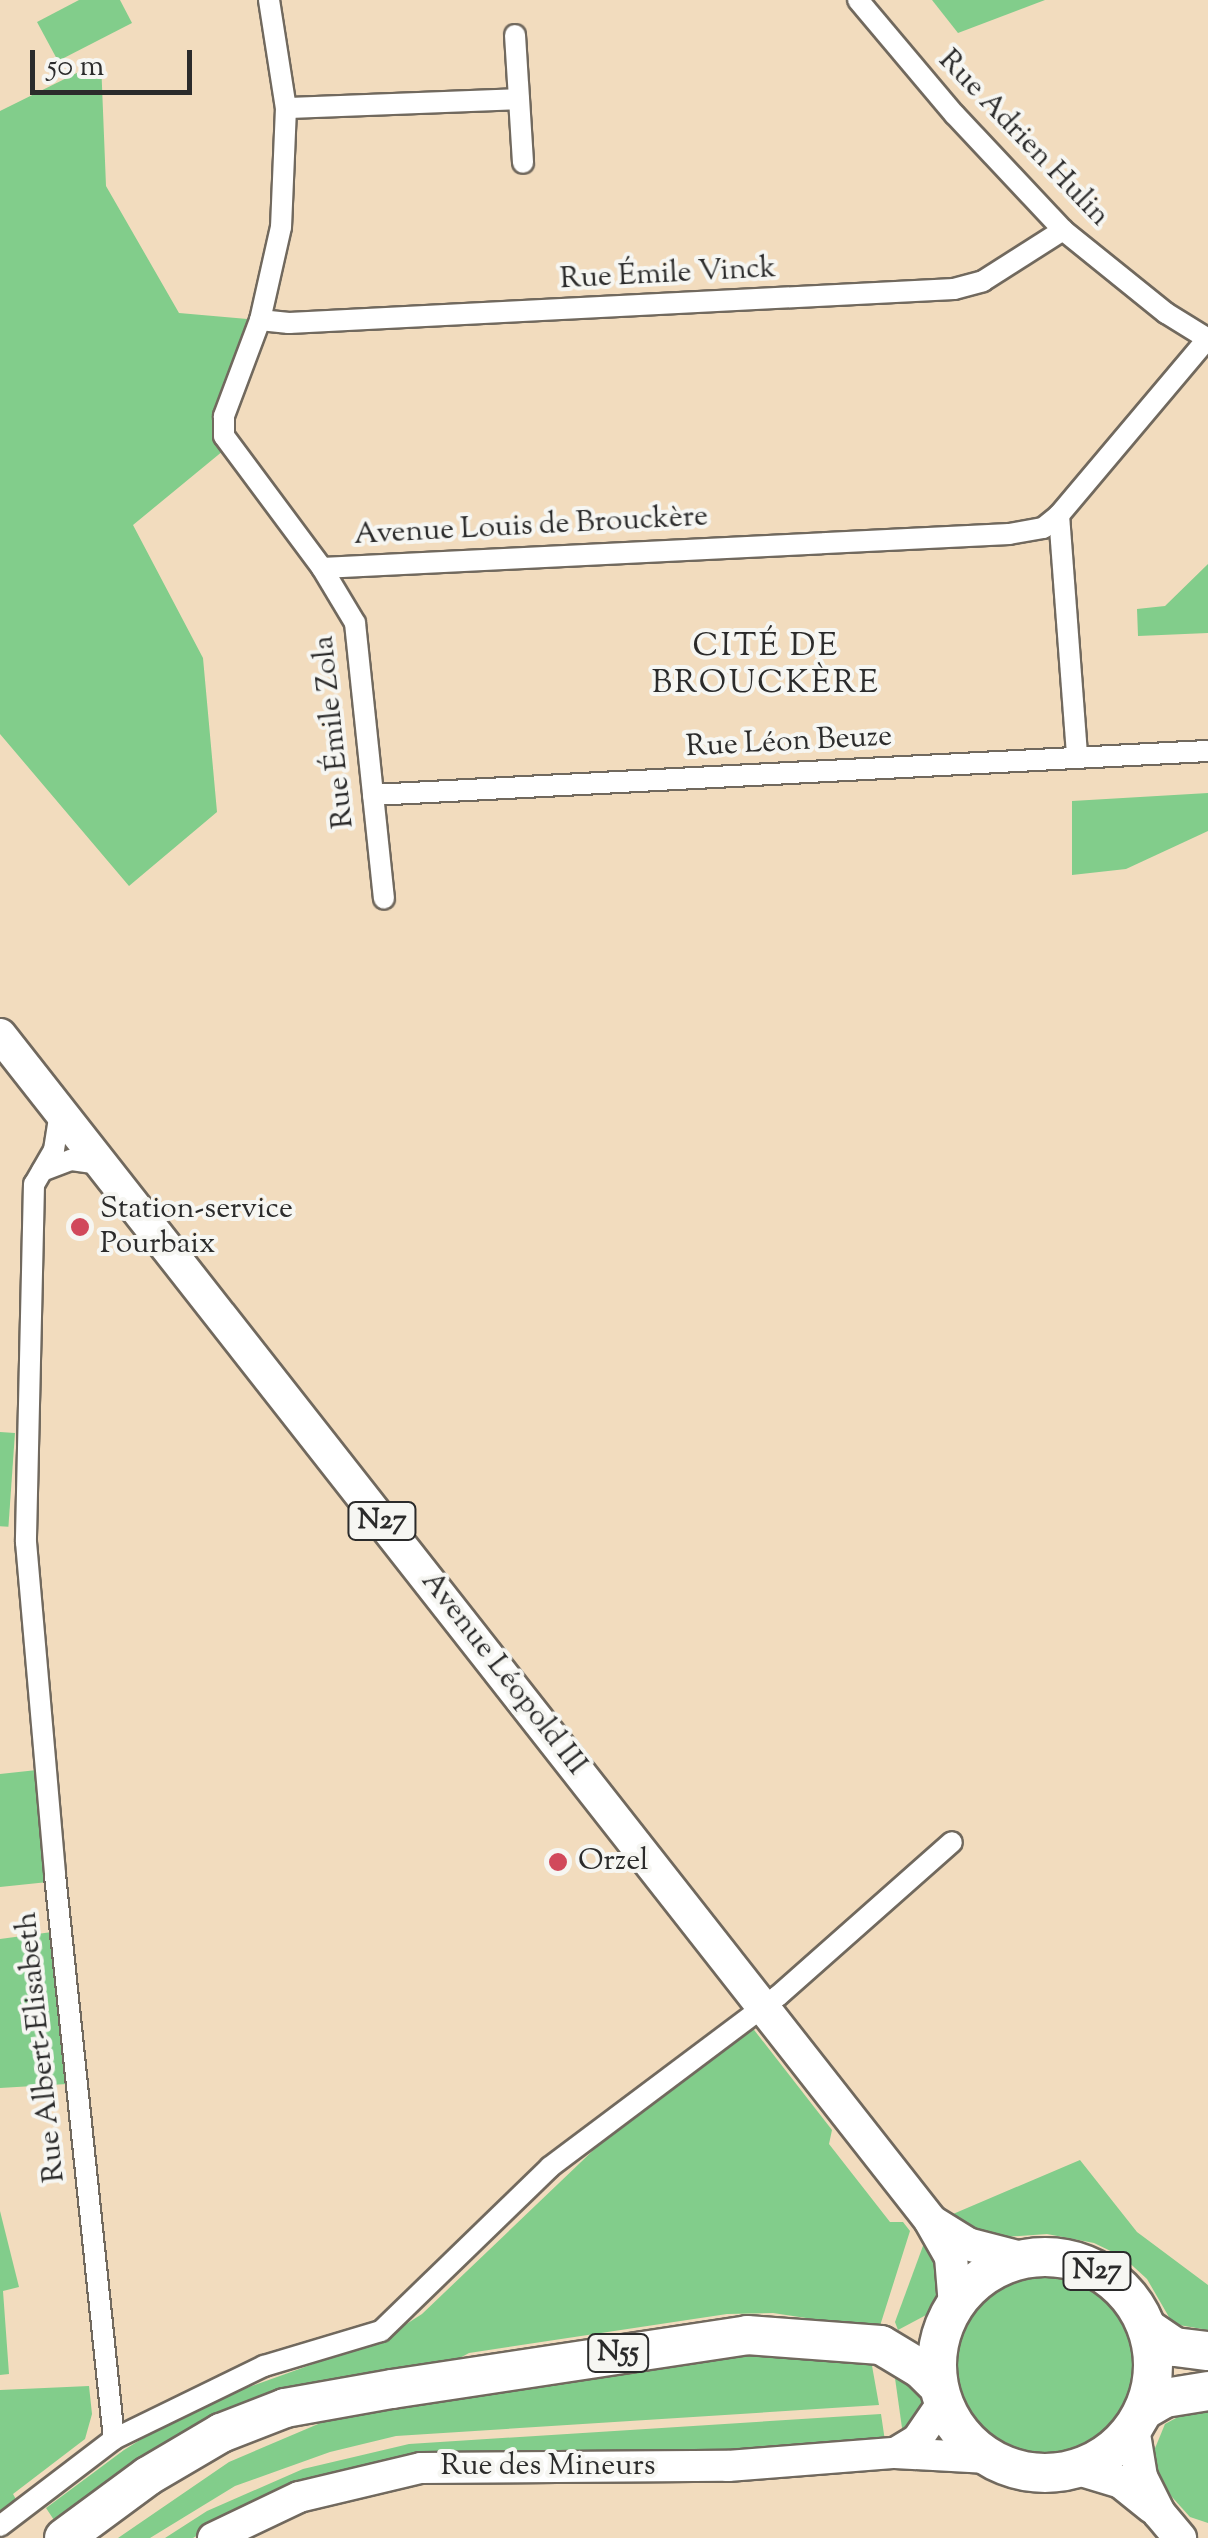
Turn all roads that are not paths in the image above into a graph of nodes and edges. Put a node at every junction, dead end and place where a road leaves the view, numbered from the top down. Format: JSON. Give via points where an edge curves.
{"nodes":[{"id":1,"x":269,"y":0,"type":"edge"},
{"id":2,"x":858,"y":0,"type":"edge"},
{"id":3,"x":514,"y":35,"type":"dead end"},
{"id":4,"x":518,"y":99,"type":"junction"},
{"id":5,"x":286,"y":108,"type":"junction"},
{"id":6,"x":523,"y":162,"type":"dead end"},
{"id":7,"x":1063,"y":230,"type":"junction"},
{"id":8,"x":260,"y":320,"type":"junction"},
{"id":9,"x":1208,"y":339,"type":"edge"},
{"id":10,"x":1059,"y":515,"type":"junction"},
{"id":11,"x":322,"y":568,"type":"junction"},
{"id":12,"x":1208,"y":751,"type":"edge"},
{"id":13,"x":1077,"y":757,"type":"junction"},
{"id":14,"x":373,"y":796,"type":"junction"},
{"id":15,"x":384,"y":898,"type":"dead end"},
{"id":16,"x":0,"y":1036,"type":"edge"},
{"id":17,"x":60,"y":1112,"type":"junction"},
{"id":18,"x":101,"y":1164,"type":"junction"},
{"id":19,"x":42,"y":1170,"type":"junction"},
{"id":20,"x":952,"y":1842,"type":"dead end"},
{"id":21,"x":764,"y":2006,"type":"junction"},
{"id":22,"x":930,"y":2220,"type":"junction"},
{"id":23,"x":1021,"y":2258,"type":"junction"},
{"id":24,"x":951,"y":2312,"type":"junction"},
{"id":25,"x":1148,"y":2330,"type":"junction"},
{"id":26,"x":881,"y":2346,"type":"junction"},
{"id":27,"x":1208,"y":2351,"type":"edge"},
{"id":28,"x":1208,"y":2391,"type":"edge"},
{"id":29,"x":941,"y":2395,"type":"junction"},
{"id":30,"x":356,"y":2396,"type":"junction"},
{"id":31,"x":1138,"y":2419,"type":"junction"},
{"id":32,"x":114,"y":2439,"type":"junction"},
{"id":33,"x":895,"y":2454,"type":"junction"},
{"id":34,"x":988,"y":2458,"type":"junction"},
{"id":35,"x":1078,"y":2469,"type":"junction"},
{"id":36,"x":1169,"y":2525,"type":"edge"},
{"id":37,"x":0,"y":2526,"type":"edge"},
{"id":38,"x":64,"y":2538,"type":"edge"},
{"id":39,"x":104,"y":2538,"type":"edge"},
{"id":40,"x":213,"y":2538,"type":"edge"}],
"edges":[{"from":1,"to":5,"type":"street","name":"Avenue Louis de Brouckère"},
{"from":2,"to":7,"type":"street","name":"Rue Adrien Hulin"},
{"from":3,"to":4,"type":"street"},
{"from":4,"to":5,"type":"street"},
{"from":4,"to":6,"type":"street"},
{"from":5,"to":8,"type":"street","name":"Avenue Louis de Brouckère","via":[[281,227]]},
{"from":7,"to":8,"type":"street","name":"Rue Émile Vinck","via":[[983,281],[954,290]]},
{"from":7,"to":9,"type":"street","name":"Rue Adrien Hulin"},
{"from":8,"to":11,"type":"street","name":"Avenue Louis de Brouckère","via":[[224,416],[224,436]]},
{"from":9,"to":10,"type":"street","name":"Avenue Louis de Brouckère"},
{"from":10,"to":11,"type":"street","name":"Avenue Louis de Brouckère","via":[[1042,528],[1009,534]]},
{"from":10,"to":13,"type":"street"},
{"from":11,"to":14,"type":"street","name":"Rue Émile Zola","via":[[358,634]]},
{"from":12,"to":13,"type":"street","name":"Rue Léon Beuze"},
{"from":13,"to":14,"type":"street","name":"Rue Léon Beuze"},
{"from":14,"to":15,"type":"street","name":"Rue Émile Zola"},
{"from":16,"to":17,"type":"main road","name":"Avenue Léopold III","number":"N27"},
{"from":17,"to":18,"type":"main road","name":"Avenue Léopold III","number":"N27"},
{"from":17,"to":19,"type":"street","name":"Rue Albert-Elisabeth","via":[[59,1133]]},
{"from":18,"to":19,"type":"street","via":[[71,1160]]},
{"from":18,"to":21,"type":"main road","name":"Avenue Léopold III","number":"N27"},
{"from":19,"to":32,"type":"street","name":"Rue Albert-Elisabeth","via":[[34,1184],[26,1542]]},
{"from":20,"to":21,"type":"street"},
{"from":21,"to":22,"type":"main road","name":"Avenue Léopold III","number":"N27"},
{"from":21,"to":32,"type":"street","via":[[550,2168],[381,2330],[264,2366]]},
{"from":22,"to":23,"type":"main road","name":"Avenue Léopold III","number":"N27","via":[[967,2244]]},
{"from":22,"to":24,"type":"main road","name":"Avenue Léopold III","number":"N27","via":[[951,2257]]},
{"from":23,"to":24,"type":"highway","number":"N27","via":[[979,2278]]},
{"from":23,"to":25,"type":"highway","number":"N27","via":[[1052,2256],[1111,2278]]},
{"from":24,"to":26,"type":"highway","number":"N55"},
{"from":24,"to":29,"type":"highway","number":"N27","via":[[936,2357]]},
{"from":25,"to":27,"type":"highway","via":[[1175,2347]]},
{"from":25,"to":31,"type":"highway","number":"N27","via":[[1152,2384]]},
{"from":26,"to":29,"type":"highway","number":"N55","via":[[920,2369]]},
{"from":26,"to":30,"type":"highway","number":"N55","via":[[747,2335]]},
{"from":28,"to":31,"type":"highway","via":[[1165,2398]]},
{"from":29,"to":33,"type":"street","via":[[917,2440]]},
{"from":29,"to":34,"type":"highway","number":"N27","via":[[961,2434]]},
{"from":30,"to":38,"type":"highway","number":"N55","via":[[285,2408],[221,2432]]},
{"from":30,"to":39,"type":"highway","number":"N55","via":[[228,2452]]},
{"from":31,"to":35,"type":"highway","number":"N27","via":[[1118,2446]]},
{"from":31,"to":36,"type":"main road","number":"N27","via":[[1136,2464]]},
{"from":32,"to":37,"type":"street"},
{"from":33,"to":34,"type":"street","name":"Rue des Mineurs"},
{"from":33,"to":40,"type":"street","name":"Rue des Mineurs","via":[[728,2466],[420,2468],[299,2497]]},
{"from":34,"to":35,"type":"highway","number":"N27","via":[[1032,2473]]},
{"from":35,"to":36,"type":"main road","number":"N27","via":[[1121,2482]]}]}
